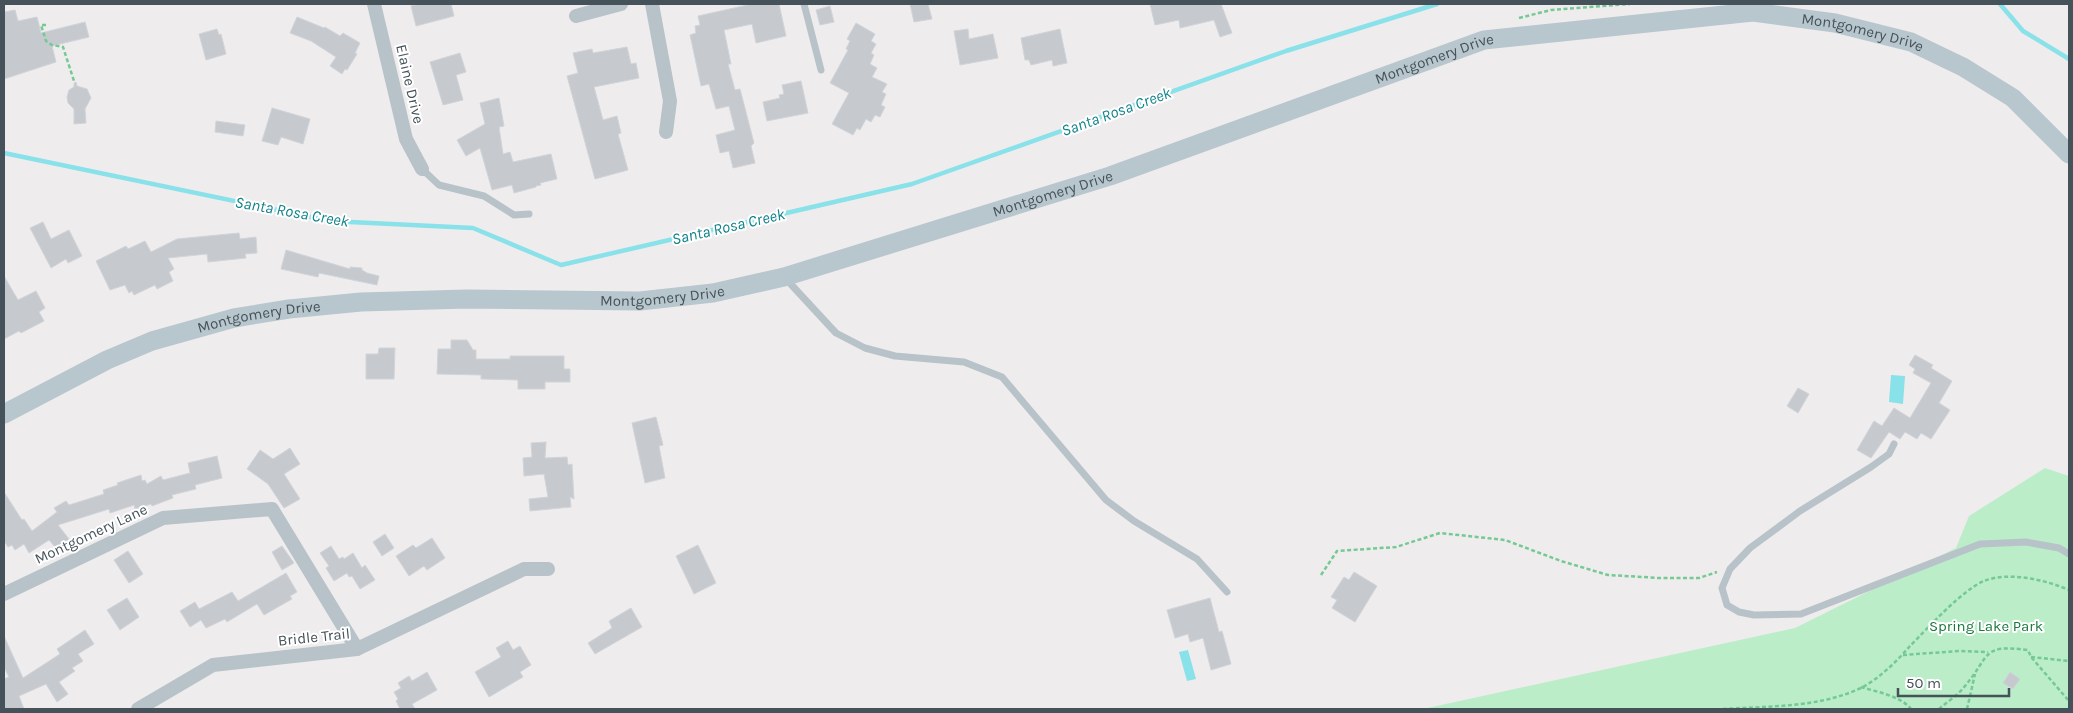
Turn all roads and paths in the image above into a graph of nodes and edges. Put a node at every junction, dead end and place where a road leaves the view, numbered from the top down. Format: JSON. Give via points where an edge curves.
{"nodes":[{"id":1,"x":374,"y":4,"type":"edge"},
{"id":2,"x":621,"y":4,"type":"edge"},
{"id":3,"x":652,"y":4,"type":"edge"},
{"id":4,"x":804,"y":4,"type":"edge"},
{"id":5,"x":1630,"y":4,"type":"edge"},
{"id":6,"x":576,"y":16,"type":"dead end"},
{"id":7,"x":1512,"y":20,"type":"dead end"},
{"id":8,"x":46,"y":25,"type":"dead end"},
{"id":9,"x":820,"y":70,"type":"dead end"},
{"id":10,"x":74,"y":81,"type":"dead end"},
{"id":11,"x":666,"y":132,"type":"dead end"},
{"id":12,"x":2069,"y":154,"type":"edge"},
{"id":13,"x":422,"y":168,"type":"joint"},
{"id":14,"x":529,"y":214,"type":"dead end"},
{"id":15,"x":784,"y":276,"type":"junction"},
{"id":16,"x":4,"y":414,"type":"edge"},
{"id":17,"x":1894,"y":444,"type":"dead end"},
{"id":18,"x":2069,"y":554,"type":"edge"},
{"id":19,"x":548,"y":568,"type":"dead end"},
{"id":20,"x":1730,"y":569,"type":"junction"},
{"id":21,"x":1321,"y":575,"type":"dead end"},
{"id":22,"x":2069,"y":590,"type":"edge"},
{"id":23,"x":1227,"y":592,"type":"dead end"},
{"id":24,"x":4,"y":594,"type":"edge"},
{"id":25,"x":358,"y":650,"type":"junction"},
{"id":26,"x":1988,"y":652,"type":"junction"},
{"id":27,"x":1903,"y":655,"type":"junction"},
{"id":28,"x":2031,"y":657,"type":"junction"},
{"id":29,"x":2069,"y":661,"type":"edge"},
{"id":30,"x":1975,"y":671,"type":"junction"},
{"id":31,"x":1861,"y":688,"type":"junction"},
{"id":32,"x":2069,"y":701,"type":"edge"},
{"id":33,"x":138,"y":709,"type":"edge"},
{"id":34,"x":1723,"y":709,"type":"edge"},
{"id":35,"x":1911,"y":709,"type":"edge"},
{"id":36,"x":1939,"y":709,"type":"edge"},
{"id":37,"x":1967,"y":709,"type":"edge"}],
"edges":[{"from":1,"to":13,"type":"street","name":"Elaine Drive","via":[[406,139]]},
{"from":2,"to":6,"type":"street"},
{"from":3,"to":11,"type":"street","via":[[670,101]]},
{"from":4,"to":9,"type":"lane"},
{"from":5,"to":7,"type":"path","via":[[1551,10]]},
{"from":8,"to":10,"type":"path","via":[[41,26],[46,41],[63,47]]},
{"from":12,"to":15,"type":"street","name":"Montgomery Drive","via":[[2013,98],[1911,42],[1835,22],[1753,12],[1484,40],[1110,176]]},
{"from":13,"to":14,"type":"lane","via":[[439,185],[484,196],[514,215]]},
{"from":15,"to":16,"type":"street","name":"Montgomery Drive","via":[[713,293],[640,301],[467,299],[361,302],[234,318],[152,341],[107,360]]},
{"from":15,"to":23,"type":"lane","via":[[836,333],[865,348],[895,356],[964,362],[1002,377],[1106,500],[1197,559]]},
{"from":17,"to":20,"type":"lane","via":[[1888,454],[1871,468],[1800,511],[1750,548]]},
{"from":18,"to":20,"type":"lane","via":[[2058,548],[2026,542],[1980,544],[1801,614],[1754,615],[1739,612],[1724,598],[1722,588]]},
{"from":19,"to":25,"type":"street","name":"Bridle Trail","via":[[524,569]]},
{"from":20,"to":21,"type":"path","via":[[1699,578],[1608,575],[1505,540],[1440,533],[1396,547],[1337,551]]},
{"from":22,"to":27,"type":"path","via":[[2008,577],[1983,581],[1955,602]]},
{"from":24,"to":25,"type":"street","name":"Montgomery Lane","via":[[163,518],[272,510]]},
{"from":25,"to":33,"type":"street","name":"Bridle Trail","via":[[213,665]]},
{"from":26,"to":27,"type":"path"},
{"from":26,"to":28,"type":"path","via":[[2006,647],[2028,650]]},
{"from":26,"to":30,"type":"path"},
{"from":27,"to":31,"type":"path"},
{"from":28,"to":29,"type":"path"},
{"from":28,"to":32,"type":"path"},
{"from":30,"to":36,"type":"path","via":[[1965,687]]},
{"from":30,"to":37,"type":"path"},
{"from":31,"to":34,"type":"path","via":[[1814,703]]},
{"from":31,"to":35,"type":"path","via":[[1889,695]]}]}
